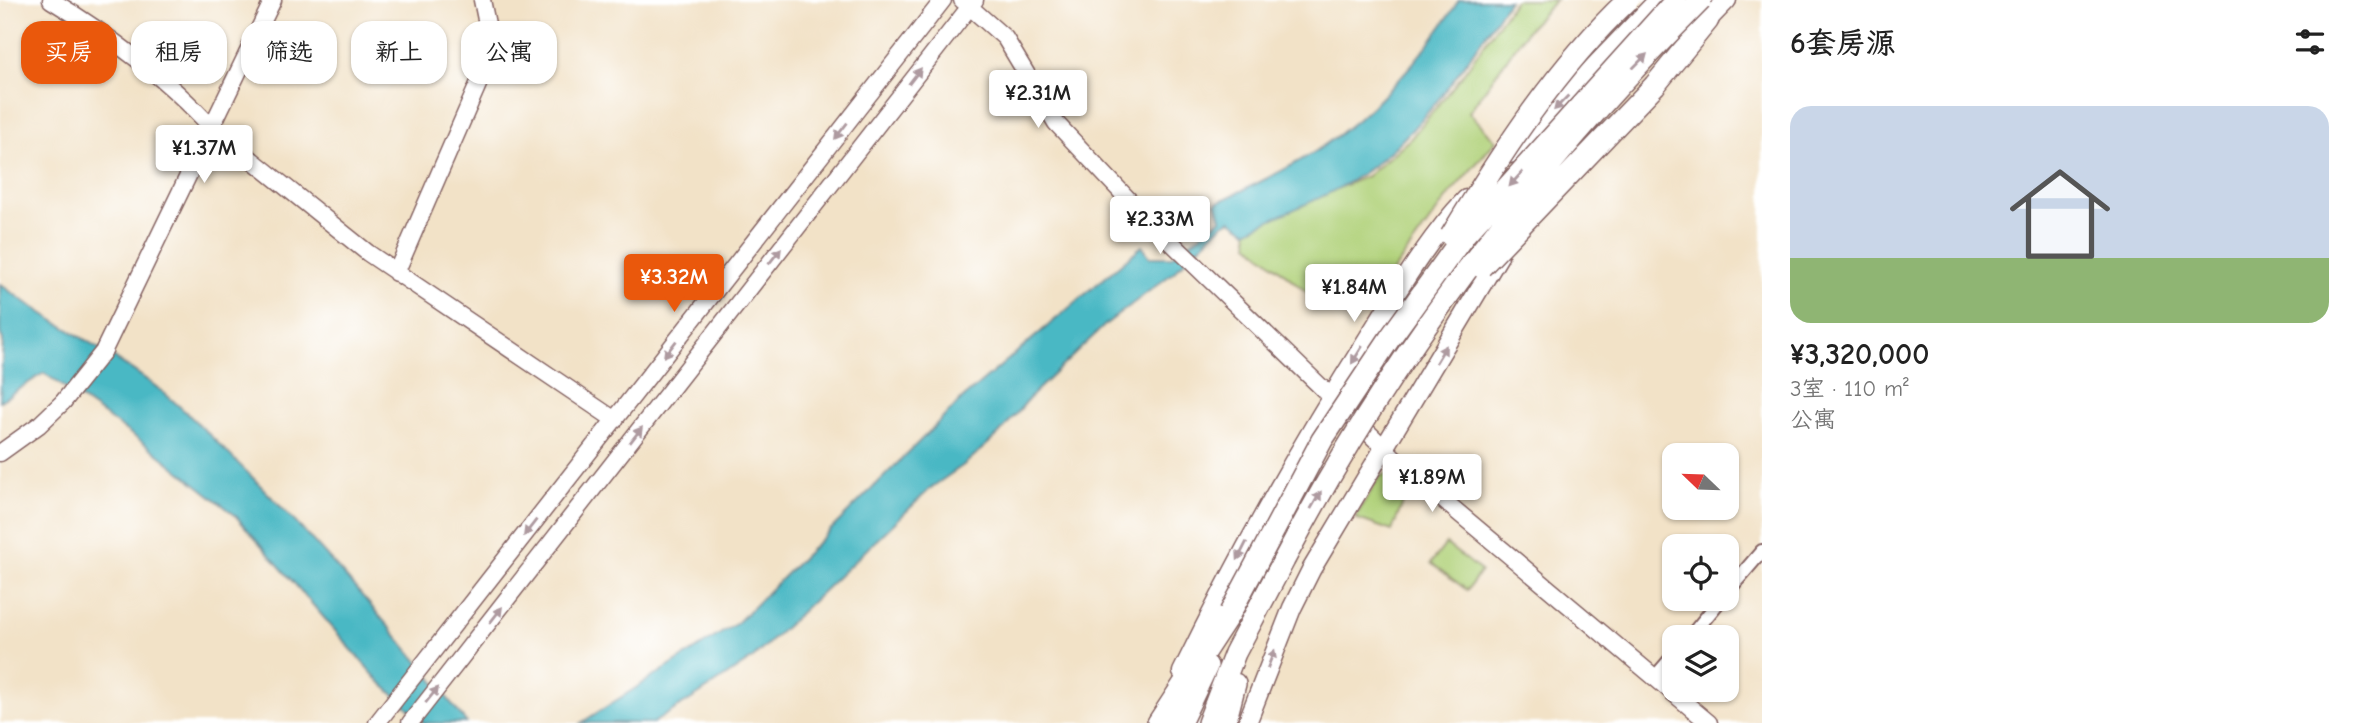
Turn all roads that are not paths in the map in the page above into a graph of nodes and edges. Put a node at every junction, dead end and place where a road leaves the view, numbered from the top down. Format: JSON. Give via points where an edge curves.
{"nodes":[{"id":1,"x":51,"y":0,"type":"edge"},
{"id":2,"x":273,"y":0,"type":"edge"},
{"id":3,"x":482,"y":0,"type":"edge"},
{"id":4,"x":943,"y":0,"type":"edge"},
{"id":5,"x":1628,"y":0,"type":"edge"},
{"id":6,"x":1658,"y":0,"type":"edge"},
{"id":7,"x":1676,"y":0,"type":"edge"},
{"id":8,"x":1701,"y":0,"type":"edge"},
{"id":9,"x":1727,"y":0,"type":"edge"},
{"id":10,"x":969,"y":2,"type":"edge"},
{"id":11,"x":1708,"y":20,"type":"junction"},
{"id":12,"x":211,"y":127,"type":"junction"},
{"id":13,"x":396,"y":273,"type":"junction"},
{"id":14,"x":1416,"y":302,"type":"junction"},
{"id":15,"x":1438,"y":311,"type":"junction"},
{"id":16,"x":1332,"y":395,"type":"junction"},
{"id":17,"x":615,"y":420,"type":"junction"},
{"id":18,"x":1384,"y":447,"type":"junction"},
{"id":19,"x":0,"y":453,"type":"edge"},
{"id":20,"x":1762,"y":551,"type":"edge"},
{"id":21,"x":1284,"y":560,"type":"junction"},
{"id":22,"x":1739,"y":579,"type":"edge"},
{"id":23,"x":1711,"y":611,"type":"edge"},
{"id":24,"x":1230,"y":613,"type":"junction"},
{"id":25,"x":1700,"y":625,"type":"edge"},
{"id":26,"x":1662,"y":669,"type":"edge"},
{"id":27,"x":1656,"y":676,"type":"junction"},
{"id":28,"x":410,"y":722,"type":"edge"},
{"id":29,"x":377,"y":723,"type":"edge"},
{"id":30,"x":1157,"y":723,"type":"edge"},
{"id":31,"x":1180,"y":723,"type":"edge"},
{"id":32,"x":1208,"y":723,"type":"edge"},
{"id":33,"x":1225,"y":723,"type":"edge"},
{"id":34,"x":1247,"y":723,"type":"edge"},
{"id":35,"x":1709,"y":723,"type":"edge"}],
"edges":[{"from":1,"to":12,"type":"street","via":[[116,45]]},
{"from":2,"to":12,"type":"street"},
{"from":3,"to":13,"type":"street","via":[[489,34],[483,73]]},
{"from":4,"to":17,"type":"street","one_way":true},
{"from":5,"to":14,"type":"highway","bridge":true,"via":[[1593,33],[1537,105],[1478,191]]},
{"from":6,"to":16,"type":"main road","one_way":true,"via":[[1455,210]]},
{"from":7,"to":14,"type":"highway","one_way":true,"bridge":true,"via":[[1465,234]]},
{"from":15,"to":8,"type":"highway","one_way":true,"bridge":true,"via":[[1524,195],[1626,75]]},
{"from":9,"to":11,"type":"main road"},
{"from":10,"to":16,"type":"street","via":[[1005,38],[1056,123],[1152,223]]},
{"from":28,"to":10,"type":"street","one_way":true},
{"from":11,"to":15,"type":"highway","bridge":true,"via":[[1655,85],[1530,220]]},
{"from":18,"to":11,"type":"main road","one_way":true,"via":[[1521,226],[1643,86]]},
{"from":12,"to":13,"type":"street"},
{"from":12,"to":19,"type":"street","bridge":true,"via":[[103,352],[63,402]]},
{"from":13,"to":17,"type":"street"},
{"from":14,"to":24,"type":"highway","bridge":true,"via":[[1322,440]]},
{"from":21,"to":15,"type":"highway","one_way":true,"bridge":true,"via":[[1382,391]]},
{"from":16,"to":18,"type":"street"},
{"from":16,"to":30,"type":"main road","one_way":true,"via":[[1249,539]]},
{"from":17,"to":29,"type":"street","one_way":true},
{"from":18,"to":27,"type":"street"},
{"from":34,"to":18,"type":"main road","one_way":true,"via":[[1299,593]]},
{"from":20,"to":22,"type":"street"},
{"from":21,"to":32,"type":"highway","via":[[1240,643]]},
{"from":21,"to":33,"type":"highway","via":[[1244,656]]},
{"from":23,"to":25,"type":"street"},
{"from":24,"to":30,"type":"highway"},
{"from":24,"to":31,"type":"highway"},
{"from":26,"to":27,"type":"street"},
{"from":27,"to":35,"type":"street"}]}
